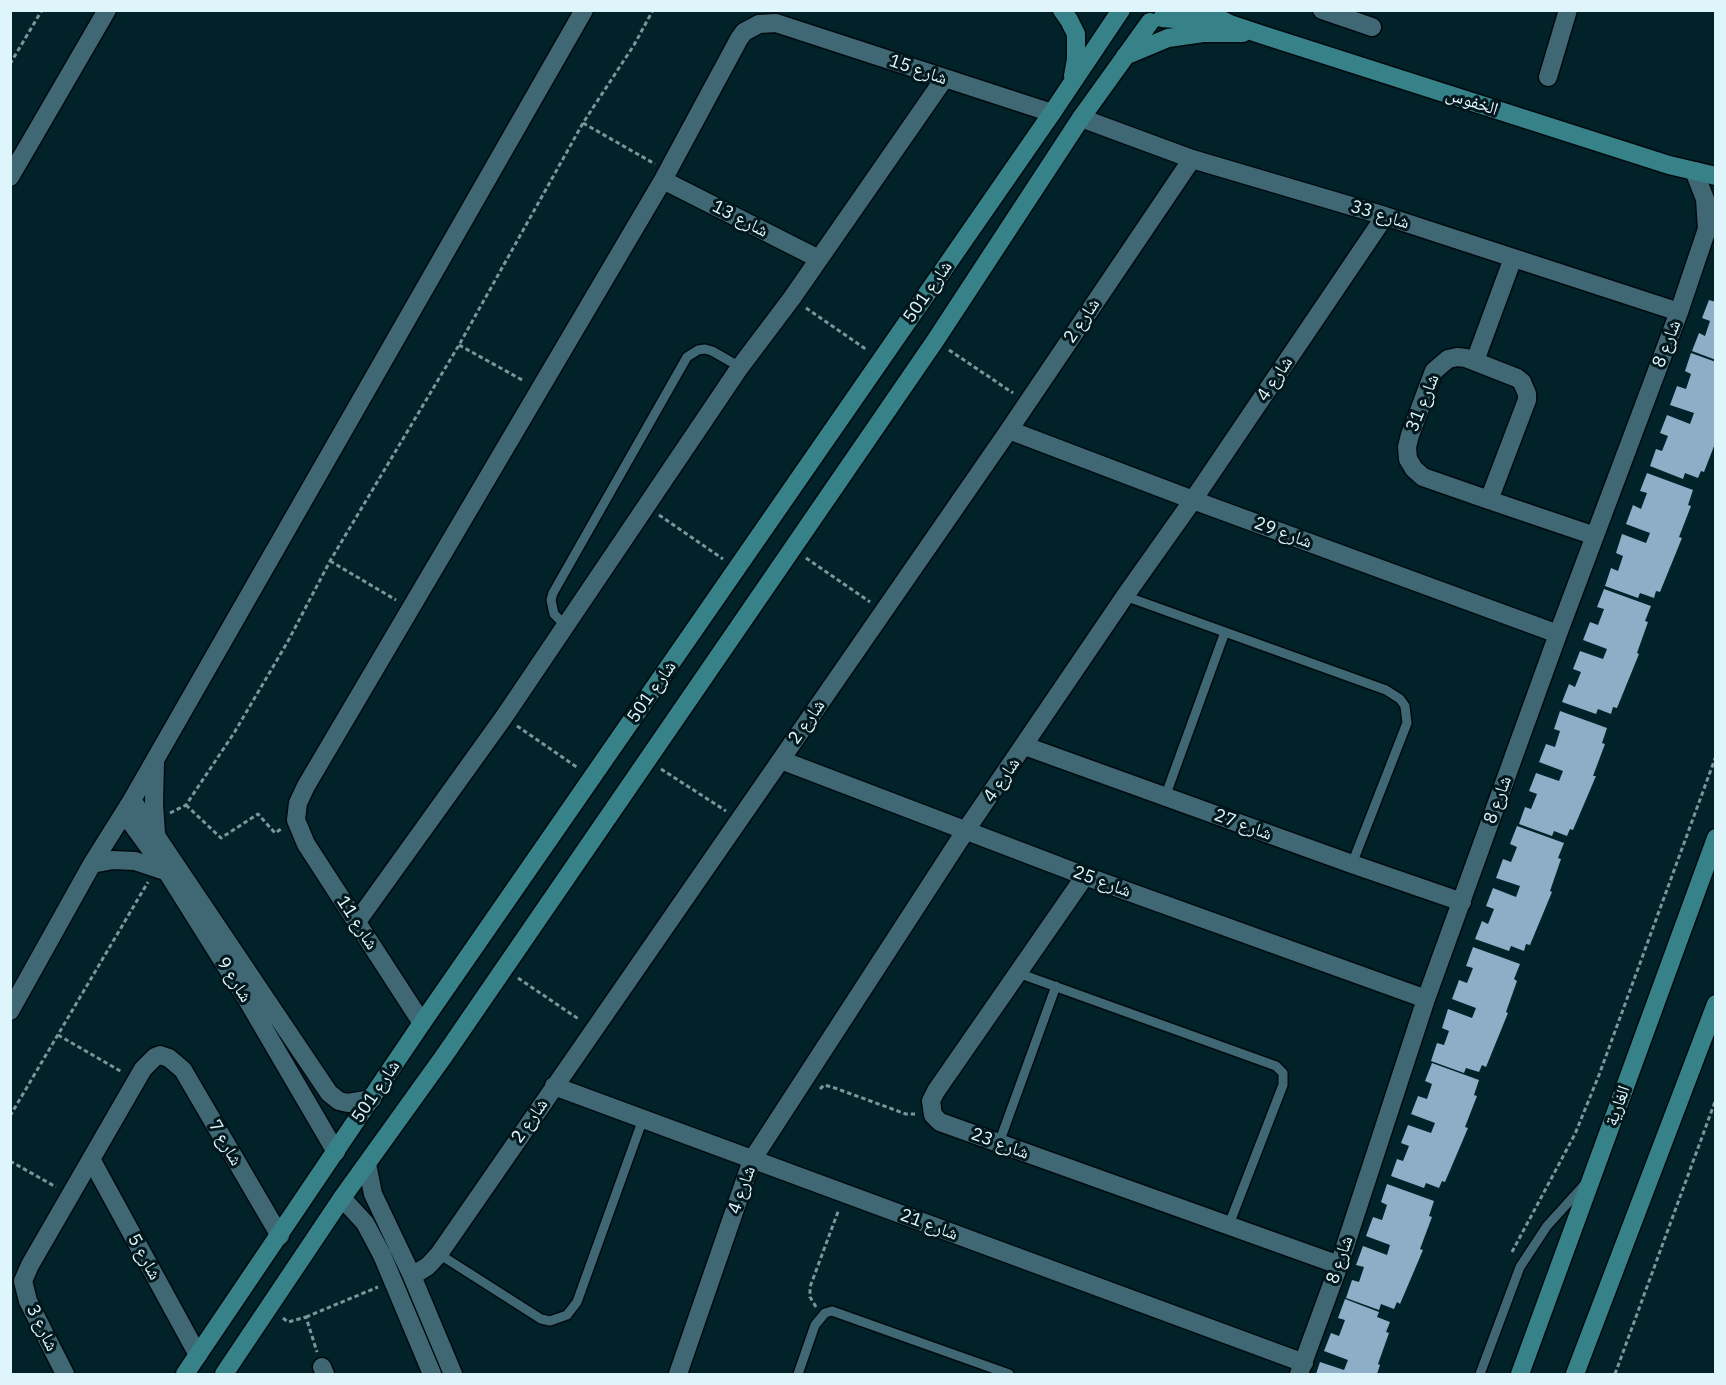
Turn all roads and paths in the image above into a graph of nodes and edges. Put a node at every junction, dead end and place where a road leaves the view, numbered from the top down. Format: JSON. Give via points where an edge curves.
{"nodes":[{"id":1,"x":42,"y":10,"type":"edge"},
{"id":2,"x":107,"y":10,"type":"edge"},
{"id":3,"x":584,"y":10,"type":"edge"},
{"id":4,"x":653,"y":10,"type":"edge"},
{"id":5,"x":1062,"y":10,"type":"edge"},
{"id":6,"x":1123,"y":10,"type":"edge"},
{"id":7,"x":1202,"y":10,"type":"edge"},
{"id":8,"x":1322,"y":10,"type":"edge"},
{"id":9,"x":1568,"y":10,"type":"edge"},
{"id":10,"x":1161,"y":17,"type":"edge"},
{"id":11,"x":1230,"y":24,"type":"junction"},
{"id":12,"x":1372,"y":27,"type":"dead end"},
{"id":13,"x":1263,"y":34,"type":"junction"},
{"id":14,"x":1123,"y":57,"type":"junction"},
{"id":15,"x":10,"y":64,"type":"edge"},
{"id":16,"x":1548,"y":77,"type":"dead end"},
{"id":17,"x":944,"y":79,"type":"junction"},
{"id":18,"x":1072,"y":81,"type":"junction"},
{"id":19,"x":1052,"y":113,"type":"junction"},
{"id":20,"x":1082,"y":118,"type":"junction"},
{"id":21,"x":583,"y":123,"type":"junction"},
{"id":22,"x":1192,"y":159,"type":"junction"},
{"id":23,"x":1694,"y":171,"type":"junction"},
{"id":24,"x":666,"y":176,"type":"junction"},
{"id":25,"x":1716,"y":176,"type":"edge"},
{"id":26,"x":10,"y":177,"type":"edge"},
{"id":27,"x":1384,"y":216,"type":"junction"},
{"id":28,"x":1711,"y":225,"type":"edge"},
{"id":29,"x":817,"y":258,"type":"junction"},
{"id":30,"x":1513,"y":258,"type":"junction"},
{"id":31,"x":792,"y":298,"type":"junction"},
{"id":32,"x":1679,"y":312,"type":"junction"},
{"id":33,"x":935,"y":341,"type":"junction"},
{"id":34,"x":459,"y":345,"type":"junction"},
{"id":35,"x":881,"y":360,"type":"junction"},
{"id":36,"x":1475,"y":361,"type":"junction"},
{"id":37,"x":740,"y":367,"type":"junction"},
{"id":38,"x":538,"y":390,"type":"junction"},
{"id":39,"x":1027,"y":402,"type":"junction"},
{"id":40,"x":1009,"y":430,"type":"junction"},
{"id":41,"x":1193,"y":500,"type":"junction"},
{"id":42,"x":1489,"y":500,"type":"junction"},
{"id":43,"x":646,"y":506,"type":"junction"},
{"id":44,"x":1595,"y":536,"type":"junction"},
{"id":45,"x":792,"y":549,"type":"junction"},
{"id":46,"x":330,"y":561,"type":"junction"},
{"id":47,"x":737,"y":568,"type":"junction"},
{"id":48,"x":1125,"y":596,"type":"junction"},
{"id":49,"x":411,"y":609,"type":"junction"},
{"id":50,"x":884,"y":612,"type":"junction"},
{"id":51,"x":565,"y":625,"type":"junction"},
{"id":52,"x":1225,"y":632,"type":"junction"},
{"id":53,"x":1558,"y":634,"type":"junction"},
{"id":54,"x":504,"y":717,"type":"junction"},
{"id":55,"x":1025,"y":746,"type":"junction"},
{"id":56,"x":1716,"y":756,"type":"edge"},
{"id":57,"x":156,"y":757,"type":"junction"},
{"id":58,"x":648,"y":760,"type":"junction"},
{"id":59,"x":781,"y":760,"type":"junction"},
{"id":60,"x":592,"y":778,"type":"junction"},
{"id":61,"x":1165,"y":797,"type":"junction"},
{"id":62,"x":186,"y":805,"type":"junction"},
{"id":63,"x":128,"y":806,"type":"junction"},
{"id":64,"x":296,"y":820,"type":"junction"},
{"id":65,"x":740,"y":820,"type":"junction"},
{"id":66,"x":156,"y":827,"type":"junction"},
{"id":67,"x":966,"y":831,"type":"junction"},
{"id":68,"x":1716,"y":838,"type":"edge"},
{"id":69,"x":92,"y":864,"type":"junction"},
{"id":70,"x":1352,"y":864,"type":"junction"},
{"id":71,"x":162,"y":870,"type":"junction"},
{"id":72,"x":1085,"y":876,"type":"junction"},
{"id":73,"x":1462,"y":902,"type":"junction"},
{"id":74,"x":356,"y":923,"type":"junction"},
{"id":75,"x":504,"y":969,"type":"junction"},
{"id":76,"x":1018,"y":973,"type":"junction"},
{"id":77,"x":1056,"y":986,"type":"junction"},
{"id":78,"x":1426,"y":999,"type":"junction"},
{"id":79,"x":1716,"y":1004,"type":"edge"},
{"id":80,"x":10,"y":1011,"type":"edge"},
{"id":81,"x":422,"y":1023,"type":"junction"},
{"id":82,"x":593,"y":1030,"type":"junction"},
{"id":83,"x":57,"y":1034,"type":"junction"},
{"id":84,"x":137,"y":1080,"type":"junction"},
{"id":85,"x":554,"y":1086,"type":"junction"},
{"id":86,"x":818,"y":1091,"type":"dead end"},
{"id":87,"x":372,"y":1099,"type":"junction"},
{"id":88,"x":1716,"y":1099,"type":"edge"},
{"id":89,"x":931,"y":1109,"type":"junction"},
{"id":90,"x":10,"y":1116,"type":"edge"},
{"id":91,"x":643,"y":1119,"type":"junction"},
{"id":92,"x":999,"y":1143,"type":"junction"},
{"id":93,"x":336,"y":1152,"type":"junction"},
{"id":94,"x":91,"y":1159,"type":"junction"},
{"id":95,"x":752,"y":1160,"type":"junction"},
{"id":96,"x":10,"y":1161,"type":"edge"},
{"id":97,"x":367,"y":1164,"type":"junction"},
{"id":98,"x":1592,"y":1178,"type":"junction"},
{"id":99,"x":844,"y":1194,"type":"junction"},
{"id":100,"x":71,"y":1195,"type":"junction"},
{"id":101,"x":342,"y":1198,"type":"junction"},
{"id":102,"x":1228,"y":1227,"type":"junction"},
{"id":103,"x":280,"y":1236,"type":"junction"},
{"id":104,"x":438,"y":1254,"type":"junction"},
{"id":105,"x":1508,"y":1261,"type":"dead end"},
{"id":106,"x":1339,"y":1265,"type":"junction"},
{"id":107,"x":412,"y":1276,"type":"junction"},
{"id":108,"x":393,"y":1280,"type":"junction"},
{"id":109,"x":271,"y":1306,"type":"junction"},
{"id":110,"x":825,"y":1312,"type":"junction"},
{"id":111,"x":306,"y":1317,"type":"junction"},
{"id":112,"x":198,"y":1355,"type":"junction"},
{"id":113,"x":1301,"y":1369,"type":"edge"},
{"id":114,"x":324,"y":1371,"type":"edge"},
{"id":115,"x":65,"y":1374,"type":"edge"},
{"id":116,"x":184,"y":1374,"type":"edge"},
{"id":117,"x":224,"y":1374,"type":"edge"},
{"id":118,"x":432,"y":1374,"type":"edge"},
{"id":119,"x":453,"y":1374,"type":"edge"},
{"id":120,"x":678,"y":1374,"type":"edge"},
{"id":121,"x":798,"y":1374,"type":"edge"},
{"id":122,"x":1009,"y":1374,"type":"edge"},
{"id":123,"x":1480,"y":1374,"type":"edge"},
{"id":124,"x":1520,"y":1374,"type":"edge"},
{"id":125,"x":1575,"y":1374,"type":"edge"},
{"id":126,"x":1615,"y":1374,"type":"edge"}],
"edges":[{"from":1,"to":15,"type":"path"},
{"from":2,"to":26,"type":"street"},
{"from":3,"to":57,"type":"street"},
{"from":4,"to":21,"type":"path"},
{"from":5,"to":18,"type":"street","via":[[1076,34]]},
{"from":6,"to":10,"type":"street","via":[[1137,20]]},
{"from":6,"to":18,"type":"street","name":"شارع 501"},
{"from":7,"to":11,"type":"street","name":"الخفوس"},
{"from":8,"to":12,"type":"street"},
{"from":9,"to":16,"type":"street"},
{"from":10,"to":11,"type":"street","name":"الخفوس"},
{"from":10,"to":14,"type":"street","name":"شارع 501"},
{"from":11,"to":13,"type":"street","name":"الخفوس"},
{"from":13,"to":14,"type":"street","via":[[1185,35],[1156,42]]},
{"from":13,"to":23,"type":"street","name":"الخفوس"},
{"from":14,"to":20,"type":"street","name":"شارع 501"},
{"from":17,"to":19,"type":"street","name":"شارع 15"},
{"from":17,"to":24,"type":"street","name":"شارع 15","via":[[784,25],[759,24],[739,39]]},
{"from":17,"to":29,"type":"street"},
{"from":18,"to":19,"type":"street","name":"شارع 501"},
{"from":19,"to":35,"type":"street","name":"شارع 501"},
{"from":20,"to":22,"type":"street","name":"شارع 33"},
{"from":20,"to":33,"type":"street","name":"شارع 501"},
{"from":21,"to":24,"type":"path"},
{"from":21,"to":34,"type":"path"},
{"from":22,"to":27,"type":"street","name":"شارع 33"},
{"from":22,"to":39,"type":"street","name":"شارع 2"},
{"from":23,"to":25,"type":"street","name":"الخفوس"},
{"from":23,"to":28,"type":"street","name":"شارع 8"},
{"from":24,"to":29,"type":"street","name":"شارع 13"},
{"from":24,"to":38,"type":"street"},
{"from":27,"to":30,"type":"street","name":"شارع 33"},
{"from":27,"to":41,"type":"street","name":"شارع 4"},
{"from":28,"to":32,"type":"street","name":"شارع 8"},
{"from":29,"to":31,"type":"street"},
{"from":30,"to":32,"type":"street","name":"شارع 33"},
{"from":30,"to":36,"type":"street"},
{"from":31,"to":35,"type":"path"},
{"from":31,"to":37,"type":"street"},
{"from":32,"to":44,"type":"street","name":"شارع 8"},
{"from":33,"to":39,"type":"path"},
{"from":33,"to":45,"type":"street","name":"شارع 501"},
{"from":34,"to":38,"type":"path"},
{"from":34,"to":46,"type":"path"},
{"from":35,"to":47,"type":"street","name":"شارع 501"},
{"from":36,"to":42,"type":"street","name":"شارع 31","via":[[1517,378],[1527,394]]},
{"from":36,"to":42,"type":"street","name":"شارع 31","via":[[1448,359],[1434,371],[1407,447],[1408,459],[1423,477]]},
{"from":37,"to":43,"type":"street"},
{"from":37,"to":51,"type":"lane","via":[[712,351],[698,350],[687,357],[553,593],[554,615]]},
{"from":38,"to":49,"type":"street"},
{"from":39,"to":40,"type":"street","name":"شارع 2"},
{"from":40,"to":41,"type":"street","name":"شارع 29"},
{"from":40,"to":50,"type":"street","name":"شارع 2"},
{"from":41,"to":48,"type":"street","name":"شارع 4"},
{"from":41,"to":53,"type":"street","name":"شارع 29"},
{"from":42,"to":44,"type":"street","name":"شارع 31"},
{"from":43,"to":47,"type":"path"},
{"from":43,"to":51,"type":"street"},
{"from":44,"to":53,"type":"street","name":"شارع 8"},
{"from":45,"to":50,"type":"path"},
{"from":45,"to":58,"type":"street","name":"شارع 501"},
{"from":46,"to":49,"type":"path"},
{"from":46,"to":62,"type":"path","via":[[234,733]]},
{"from":47,"to":60,"type":"street","name":"شارع 501"},
{"from":48,"to":52,"type":"lane"},
{"from":48,"to":55,"type":"street","name":"شارع 4"},
{"from":49,"to":64,"type":"street","via":[[301,794]]},
{"from":50,"to":59,"type":"street","name":"شارع 2"},
{"from":51,"to":54,"type":"street"},
{"from":52,"to":61,"type":"lane"},
{"from":52,"to":70,"type":"lane","via":[[1394,693],[1405,706],[1407,723]]},
{"from":53,"to":73,"type":"street","name":"شارع 8"},
{"from":54,"to":60,"type":"path"},
{"from":54,"to":74,"type":"street"},
{"from":55,"to":61,"type":"street","name":"شارع 27"},
{"from":55,"to":67,"type":"street","name":"شارع 4"},
{"from":56,"to":105,"type":"path","via":[[1575,1134]]},
{"from":57,"to":63,"type":"street"},
{"from":57,"to":66,"type":"street"},
{"from":58,"to":65,"type":"path"},
{"from":58,"to":75,"type":"street","name":"شارع 501"},
{"from":59,"to":65,"type":"street","name":"شارع 2"},
{"from":59,"to":67,"type":"street","name":"شارع 25"},
{"from":60,"to":81,"type":"street","name":"شارع 501"},
{"from":61,"to":70,"type":"street","name":"شارع 27"},
{"from":62,"to":64,"type":"path","via":[[220,838],[258,814],[275,833]]},
{"from":62,"to":66,"type":"path"},
{"from":63,"to":66,"type":"street","name":"شارع 9"},
{"from":63,"to":69,"type":"street"},
{"from":63,"to":71,"type":"street","name":"شارع 9"},
{"from":64,"to":74,"type":"street","name":"شارع 11","via":[[306,844]]},
{"from":65,"to":82,"type":"street","name":"شارع 2"},
{"from":66,"to":87,"type":"street","name":"شارع 9","via":[[331,1095],[348,1103]]},
{"from":67,"to":72,"type":"street","name":"شارع 25"},
{"from":67,"to":95,"type":"street","name":"شارع 4"},
{"from":68,"to":98,"type":"street","name":"الغارية"},
{"from":69,"to":71,"type":"street","via":[[124,860]]},
{"from":69,"to":80,"type":"street"},
{"from":70,"to":73,"type":"street","name":"شارع 27"},
{"from":71,"to":83,"type":"path"},
{"from":71,"to":93,"type":"street","name":"شارع 9","via":[[246,998]]},
{"from":72,"to":76,"type":"street"},
{"from":72,"to":78,"type":"street","name":"شارع 25"},
{"from":73,"to":78,"type":"street","name":"شارع 8"},
{"from":74,"to":81,"type":"street","name":"شارع 11"},
{"from":75,"to":82,"type":"path"},
{"from":75,"to":97,"type":"street","name":"شارع 501"},
{"from":76,"to":77,"type":"lane"},
{"from":76,"to":89,"type":"street","via":[[936,1091]]},
{"from":77,"to":92,"type":"lane"},
{"from":77,"to":102,"type":"lane","via":[[1276,1066],[1284,1073],[1283,1085]]},
{"from":78,"to":106,"type":"street","name":"شارع 8"},
{"from":79,"to":125,"type":"street"},
{"from":81,"to":87,"type":"street","name":"شارع 501"},
{"from":82,"to":85,"type":"street","name":"شارع 2"},
{"from":83,"to":84,"type":"path"},
{"from":83,"to":90,"type":"path"},
{"from":84,"to":94,"type":"street"},
{"from":84,"to":103,"type":"street","name":"شارع 7","via":[[151,1060],[160,1055],[183,1070]]},
{"from":85,"to":91,"type":"street","name":"شارع 21"},
{"from":85,"to":104,"type":"street","name":"شارع 2"},
{"from":86,"to":89,"type":"path","via":[[824,1085],[832,1087],[906,1114]]},
{"from":87,"to":93,"type":"street","name":"شارع 501"},
{"from":88,"to":126,"type":"path"},
{"from":89,"to":92,"type":"street","name":"شارع 23","via":[[940,1122]]},
{"from":91,"to":95,"type":"street","name":"شارع 21"},
{"from":91,"to":104,"type":"lane","via":[[577,1302],[567,1315],[550,1321],[530,1314]]},
{"from":92,"to":102,"type":"street","name":"شارع 23"},
{"from":93,"to":103,"type":"street","name":"شارع 501"},
{"from":94,"to":100,"type":"street"},
{"from":94,"to":112,"type":"street","name":"شارع 5"},
{"from":95,"to":99,"type":"street","name":"شارع 21"},
{"from":95,"to":120,"type":"street","name":"شارع 4"},
{"from":96,"to":100,"type":"path"},
{"from":97,"to":101,"type":"street","name":"شارع 501"},
{"from":97,"to":107,"type":"street","via":[[374,1194]]},
{"from":98,"to":123,"type":"lane","via":[[1557,1213],[1527,1255]]},
{"from":98,"to":124,"type":"street","name":"الغارية"},
{"from":99,"to":110,"type":"path","via":[[810,1287],[814,1305]]},
{"from":99,"to":113,"type":"street","name":"شارع 21"},
{"from":100,"to":115,"type":"street","name":"شارع 3","via":[[23,1281],[28,1301]]},
{"from":101,"to":108,"type":"street","via":[[364,1223]]},
{"from":101,"to":109,"type":"street","name":"شارع 501"},
{"from":102,"to":106,"type":"street","name":"شارع 23"},
{"from":103,"to":112,"type":"street","name":"شارع 501"},
{"from":104,"to":107,"type":"street","name":"شارع 2"},
{"from":106,"to":113,"type":"street","name":"شارع 8"},
{"from":107,"to":119,"type":"street"},
{"from":108,"to":111,"type":"path"},
{"from":108,"to":118,"type":"street"},
{"from":109,"to":111,"type":"path","via":[[288,1322]]},
{"from":109,"to":117,"type":"street","name":"شارع 501"},
{"from":110,"to":121,"type":"lane","via":[[815,1325]]},
{"from":110,"to":122,"type":"lane","via":[[841,1313]]},
{"from":111,"to":114,"type":"path"},
{"from":112,"to":116,"type":"street","name":"شارع 501"}]}
